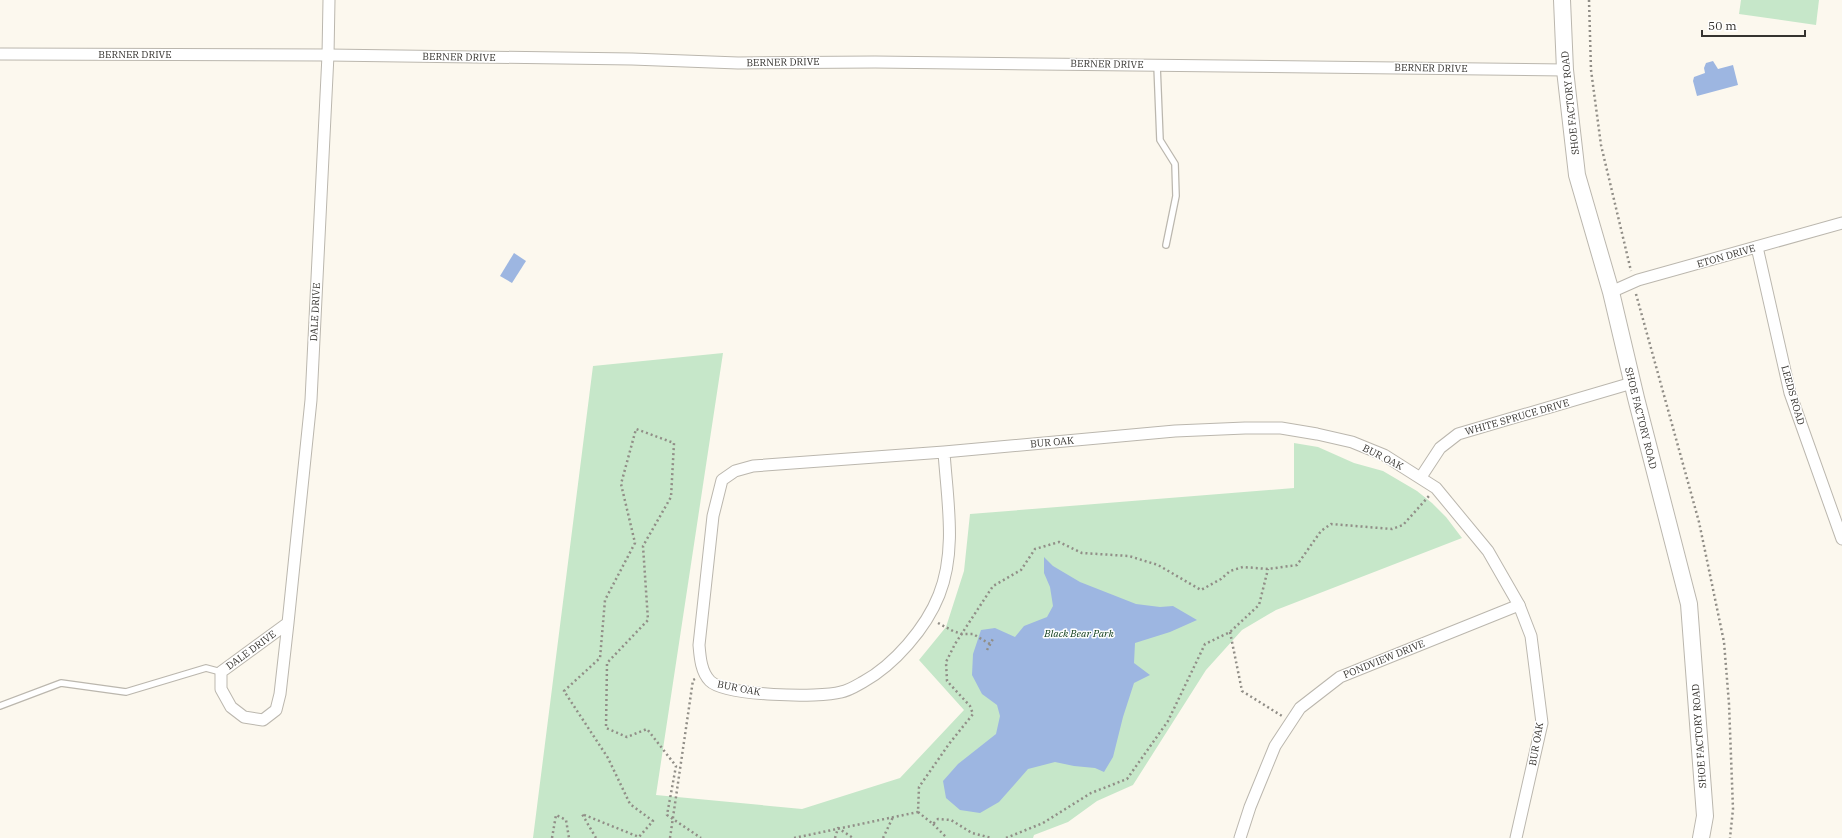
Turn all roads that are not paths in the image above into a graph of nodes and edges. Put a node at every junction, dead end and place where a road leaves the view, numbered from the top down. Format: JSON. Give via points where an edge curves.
{"nodes":[{"id":1,"x":329,"y":0,"type":"edge"},
{"id":2,"x":1562,"y":0,"type":"edge"},
{"id":3,"x":0,"y":54,"type":"edge"},
{"id":4,"x":328,"y":55,"type":"junction"},
{"id":5,"x":1157,"y":65,"type":"junction"},
{"id":6,"x":1565,"y":70,"type":"junction"},
{"id":7,"x":1842,"y":223,"type":"edge"},
{"id":8,"x":1166,"y":245,"type":"dead end"},
{"id":9,"x":1757,"y":247,"type":"junction"},
{"id":10,"x":1611,"y":292,"type":"junction"},
{"id":11,"x":1632,"y":383,"type":"junction"},
{"id":12,"x":944,"y":452,"type":"junction"},
{"id":13,"x":1421,"y":477,"type":"junction"},
{"id":14,"x":1842,"y":539,"type":"edge"},
{"id":15,"x":1519,"y":605,"type":"junction"},
{"id":16,"x":288,"y":623,"type":"junction"},
{"id":17,"x":222,"y":672,"type":"junction"},
{"id":18,"x":0,"y":706,"type":"edge"},
{"id":19,"x":1240,"y":838,"type":"edge"},
{"id":20,"x":1516,"y":838,"type":"edge"},
{"id":21,"x":1701,"y":838,"type":"edge"}],
"edges":[{"from":1,"to":4,"type":"street","name":"DALE DRIVE"},
{"from":2,"to":6,"type":"street","name":"SHOE FACTORY ROAD"},
{"from":3,"to":4,"type":"street","name":"BERNER DRIVE"},
{"from":4,"to":5,"type":"street","name":"BERNER DRIVE","via":[[738,63],[823,61]]},
{"from":4,"to":16,"type":"street","name":"DALE DRIVE","via":[[311,400]]},
{"from":5,"to":6,"type":"street","name":"BERNER DRIVE"},
{"from":5,"to":8,"type":"lane","via":[[1160,140],[1175,164],[1176,196]]},
{"from":6,"to":10,"type":"street","name":"SHOE FACTORY ROAD","via":[[1578,175]]},
{"from":7,"to":9,"type":"street","name":"ETON DRIVE"},
{"from":9,"to":10,"type":"street","name":"ETON DRIVE","via":[[1634,282]]},
{"from":9,"to":14,"type":"street","name":"LEEDS ROAD","via":[[1790,392]]},
{"from":10,"to":11,"type":"street","name":"SHOE FACTORY ROAD"},
{"from":11,"to":13,"type":"street","name":"WHITE SPRUCE DRIVE","via":[[1458,434],[1440,448]]},
{"from":11,"to":21,"type":"street","name":"SHOE FACTORY ROAD","via":[[1689,604],[1705,816]]},
{"from":12,"to":12,"type":"street","name":"BUR OAK","via":[[754,466],[735,471],[722,480],[713,516],[699,645],[700,661],[712,683],[741,691],[819,695],[842,692],[864,682],[885,667],[920,630],[940,594],[945,577],[950,544]]},
{"from":12,"to":13,"type":"street","name":"BUR OAK","via":[[1175,431],[1281,428],[1352,442],[1384,455]]},
{"from":13,"to":15,"type":"street","name":"BUR OAK","via":[[1436,488],[1488,551]]},
{"from":15,"to":19,"type":"street","name":"PONDVIEW DRIVE","via":[[1340,677],[1300,708],[1275,746]]},
{"from":15,"to":20,"type":"street","name":"BUR OAK","via":[[1531,636],[1542,722]]},
{"from":16,"to":17,"type":"street","name":"DALE DRIVE"},
{"from":16,"to":17,"type":"street","name":"DALE DRIVE","via":[[276,710],[263,720],[244,717],[231,707],[221,689]]},
{"from":17,"to":18,"type":"lane","via":[[206,668],[126,692],[61,683]]}]}
